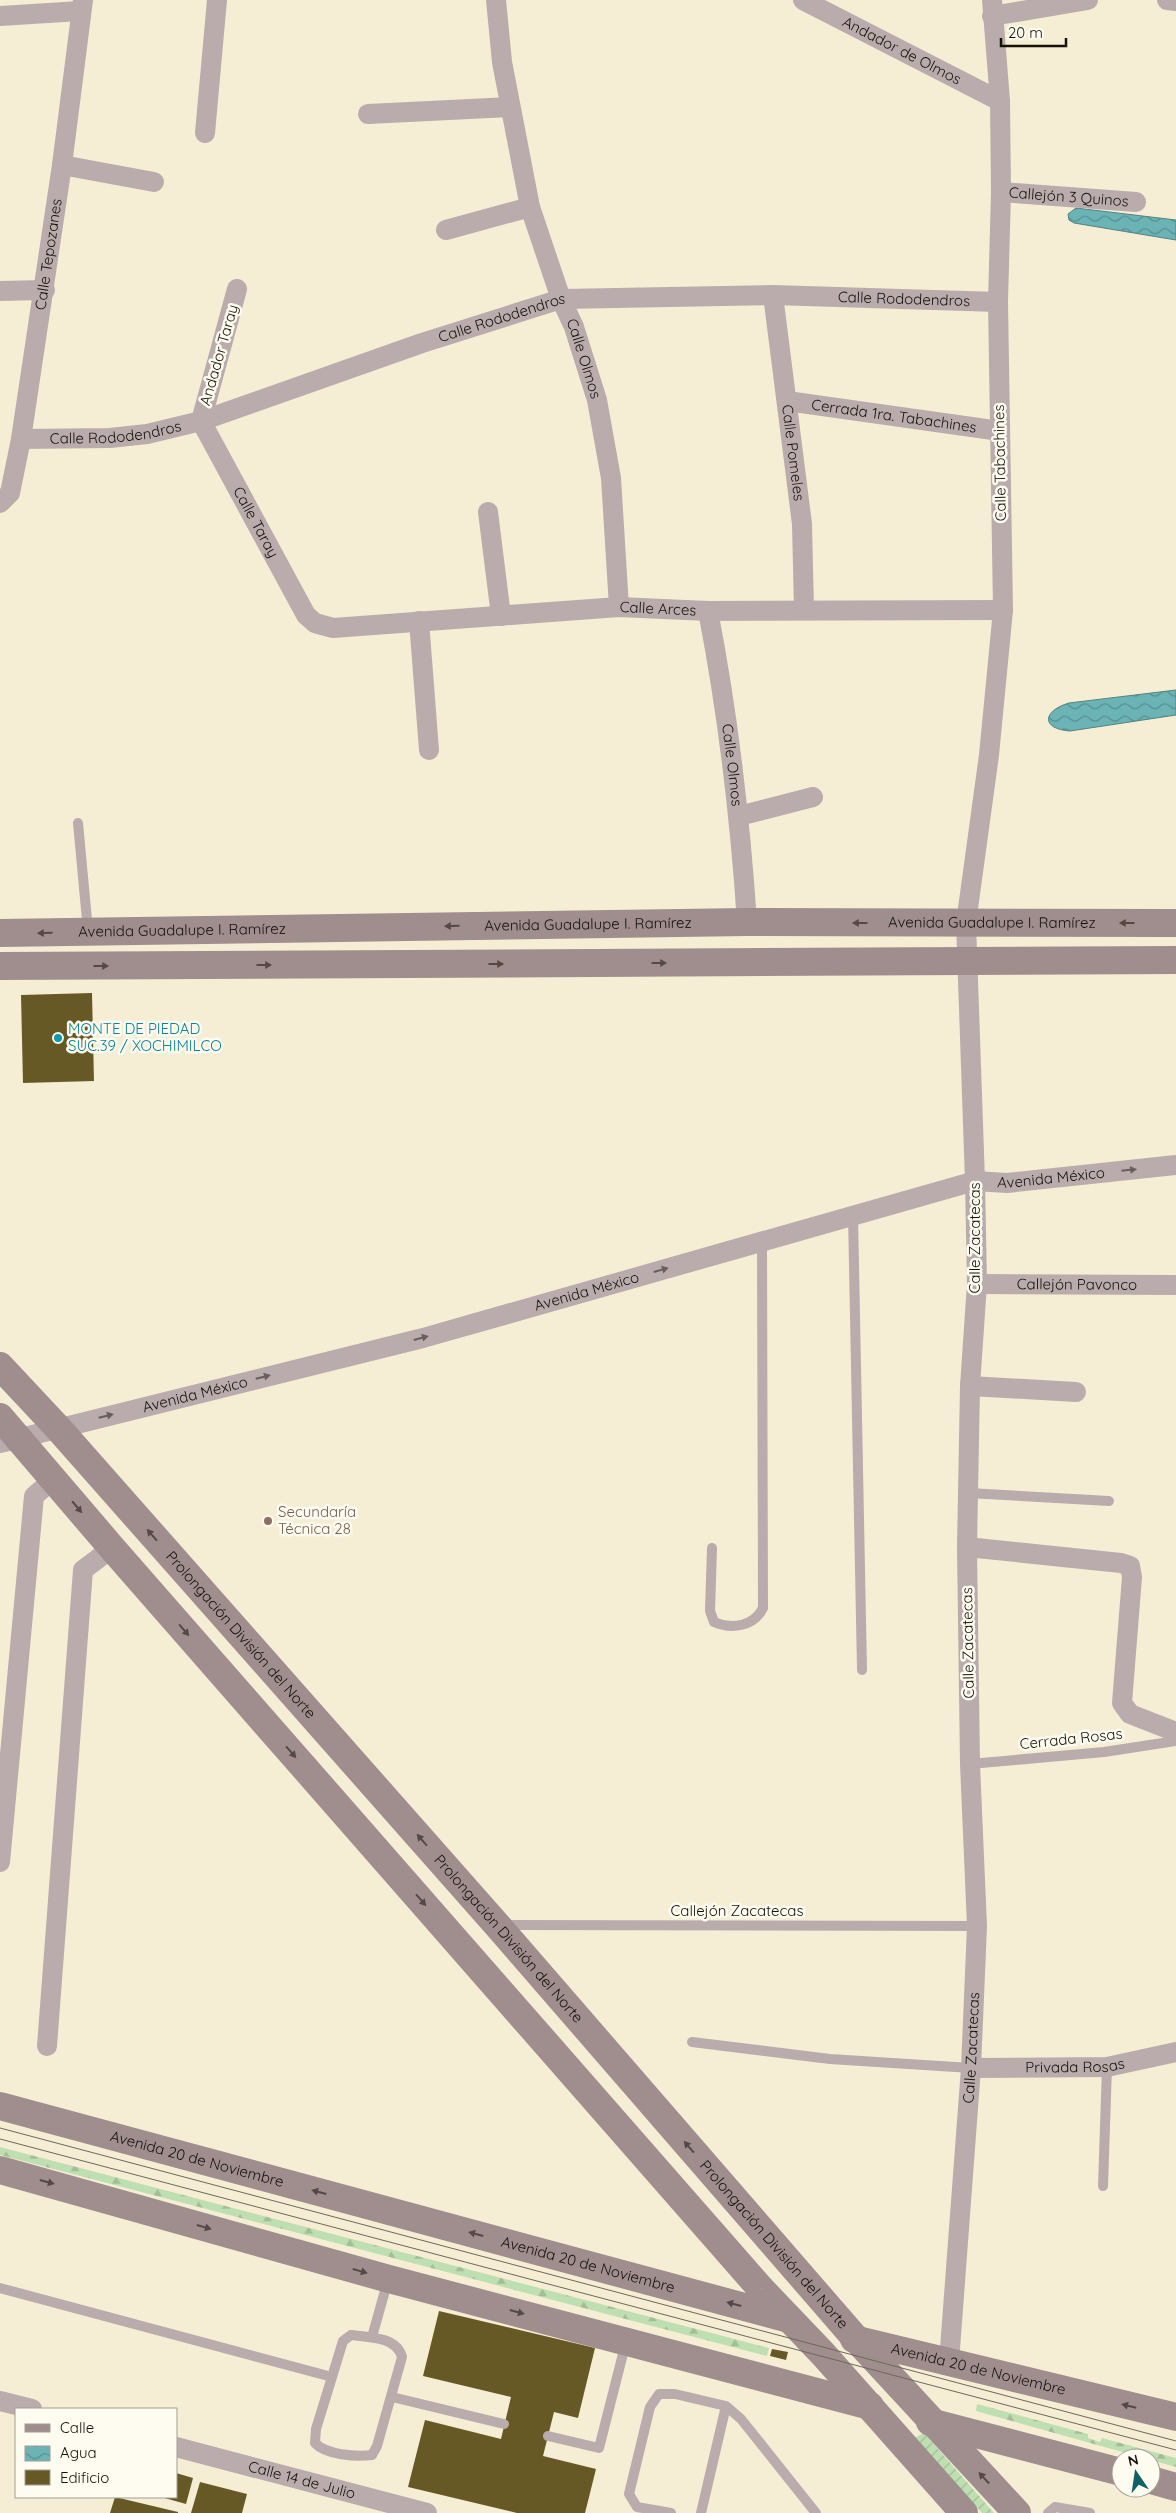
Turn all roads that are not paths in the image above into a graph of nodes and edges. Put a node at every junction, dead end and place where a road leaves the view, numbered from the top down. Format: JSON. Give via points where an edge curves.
{"nodes":[{"id":1,"x":217,"y":0,"type":"edge"},
{"id":2,"x":496,"y":0,"type":"edge"},
{"id":3,"x":803,"y":0,"type":"edge"},
{"id":4,"x":1088,"y":0,"type":"edge"},
{"id":5,"x":1167,"y":0,"type":"edge"},
{"id":6,"x":1176,"y":1,"type":"edge"},
{"id":7,"x":81,"y":5,"type":"edge"},
{"id":8,"x":992,"y":8,"type":"edge"},
{"id":9,"x":0,"y":16,"type":"edge"},
{"id":10,"x":1000,"y":102,"type":"junction"},
{"id":11,"x":510,"y":107,"type":"junction"},
{"id":12,"x":368,"y":114,"type":"dead end"},
{"id":13,"x":205,"y":133,"type":"dead end"},
{"id":14,"x":62,"y":165,"type":"junction"},
{"id":15,"x":154,"y":182,"type":"dead end"},
{"id":16,"x":1001,"y":192,"type":"junction"},
{"id":17,"x":1136,"y":202,"type":"dead end"},
{"id":18,"x":530,"y":207,"type":"junction"},
{"id":19,"x":446,"y":230,"type":"dead end"},
{"id":20,"x":45,"y":290,"type":"junction"},
{"id":21,"x":237,"y":290,"type":"dead end"},
{"id":22,"x":0,"y":291,"type":"edge"},
{"id":23,"x":773,"y":295,"type":"junction"},
{"id":24,"x":561,"y":299,"type":"junction"},
{"id":25,"x":998,"y":302,"type":"junction"},
{"id":26,"x":787,"y":401,"type":"junction"},
{"id":27,"x":201,"y":421,"type":"junction"},
{"id":28,"x":1000,"y":430,"type":"junction"},
{"id":29,"x":21,"y":439,"type":"junction"},
{"id":30,"x":0,"y":503,"type":"edge"},
{"id":31,"x":488,"y":512,"type":"dead end"},
{"id":32,"x":618,"y":607,"type":"junction"},
{"id":33,"x":804,"y":610,"type":"junction"},
{"id":34,"x":1003,"y":610,"type":"junction"},
{"id":35,"x":708,"y":611,"type":"junction"},
{"id":36,"x":501,"y":616,"type":"junction"},
{"id":37,"x":419,"y":621,"type":"junction"},
{"id":38,"x":315,"y":623,"type":"joint"},
{"id":39,"x":429,"y":750,"type":"dead end"},
{"id":40,"x":812,"y":797,"type":"dead end"},
{"id":41,"x":740,"y":816,"type":"junction"},
{"id":42,"x":78,"y":823,"type":"dead end"},
{"id":43,"x":747,"y":922,"type":"junction"},
{"id":44,"x":966,"y":923,"type":"junction"},
{"id":45,"x":1176,"y":923,"type":"edge"},
{"id":46,"x":88,"y":932,"type":"junction"},
{"id":47,"x":0,"y":933,"type":"edge"},
{"id":48,"x":1176,"y":960,"type":"edge"},
{"id":49,"x":966,"y":962,"type":"junction"},
{"id":50,"x":0,"y":966,"type":"edge"},
{"id":51,"x":1176,"y":1165,"type":"edge"},
{"id":52,"x":976,"y":1181,"type":"junction"},
{"id":53,"x":853,"y":1215,"type":"junction"},
{"id":54,"x":762,"y":1241,"type":"junction"},
{"id":55,"x":977,"y":1284,"type":"junction"},
{"id":56,"x":1176,"y":1285,"type":"edge"},
{"id":57,"x":0,"y":1366,"type":"edge"},
{"id":58,"x":970,"y":1386,"type":"junction"},
{"id":59,"x":1076,"y":1392,"type":"dead end"},
{"id":60,"x":0,"y":1417,"type":"edge"},
{"id":61,"x":58,"y":1428,"type":"junction"},
{"id":62,"x":9,"y":1441,"type":"edge"},
{"id":63,"x":54,"y":1479,"type":"junction"},
{"id":64,"x":968,"y":1493,"type":"junction"},
{"id":65,"x":1110,"y":1501,"type":"dead end"},
{"id":66,"x":967,"y":1547,"type":"junction"},
{"id":67,"x":112,"y":1548,"type":"junction"},
{"id":68,"x":712,"y":1548,"type":"dead end"},
{"id":69,"x":862,"y":1670,"type":"dead end"},
{"id":70,"x":1176,"y":1732,"type":"edge"},
{"id":71,"x":1176,"y":1741,"type":"edge"},
{"id":72,"x":970,"y":1764,"type":"junction"},
{"id":73,"x":0,"y":1862,"type":"edge"},
{"id":74,"x":497,"y":1925,"type":"junction"},
{"id":75,"x":978,"y":1926,"type":"junction"},
{"id":76,"x":692,"y":2042,"type":"dead end"},
{"id":77,"x":47,"y":2046,"type":"dead end"},
{"id":78,"x":1176,"y":2052,"type":"edge"},
{"id":79,"x":1107,"y":2067,"type":"junction"},
{"id":80,"x":971,"y":2068,"type":"junction"},
{"id":81,"x":0,"y":2106,"type":"edge"},
{"id":82,"x":0,"y":2170,"type":"edge"},
{"id":83,"x":1103,"y":2186,"type":"dead end"},
{"id":84,"x":388,"y":2279,"type":"junction"},
{"id":85,"x":0,"y":2288,"type":"edge"},
{"id":86,"x":788,"y":2318,"type":"junction"},
{"id":87,"x":372,"y":2337,"type":"junction"},
{"id":88,"x":856,"y":2339,"type":"junction"},
{"id":89,"x":626,"y":2341,"type":"junction"},
{"id":90,"x":949,"y":2362,"type":"junction"},
{"id":91,"x":332,"y":2377,"type":"junction"},
{"id":92,"x":392,"y":2397,"type":"junction"},
{"id":93,"x":0,"y":2401,"type":"edge"},
{"id":94,"x":868,"y":2405,"type":"junction"},
{"id":95,"x":726,"y":2406,"type":"junction"},
{"id":96,"x":28,"y":2408,"type":"edge"},
{"id":97,"x":1176,"y":2417,"type":"edge"},
{"id":98,"x":932,"y":2423,"type":"junction"},
{"id":99,"x":504,"y":2424,"type":"dead end"},
{"id":100,"x":548,"y":2436,"type":"dead end"},
{"id":101,"x":178,"y":2448,"type":"edge"},
{"id":102,"x":1111,"y":2469,"type":"edge"},
{"id":103,"x":1161,"y":2483,"type":"edge"},
{"id":104,"x":1176,"y":2487,"type":"edge"},
{"id":105,"x":388,"y":2508,"type":"edge"},
{"id":106,"x":427,"y":2513,"type":"edge"},
{"id":107,"x":671,"y":2513,"type":"edge"},
{"id":108,"x":701,"y":2513,"type":"edge"},
{"id":109,"x":816,"y":2513,"type":"edge"},
{"id":110,"x":964,"y":2513,"type":"edge"},
{"id":111,"x":1017,"y":2513,"type":"edge"},
{"id":112,"x":1048,"y":2513,"type":"edge"},
{"id":113,"x":1090,"y":2513,"type":"edge"}],
"edges":[{"from":1,"to":13,"type":"street"},
{"from":2,"to":11,"type":"street","name":"Calle Olmos"},
{"from":3,"to":10,"type":"street","name":"Andador de Olmos"},
{"from":4,"to":8,"type":"street"},
{"from":5,"to":6,"type":"street"},
{"from":7,"to":9,"type":"street"},
{"from":7,"to":14,"type":"street","name":"Calle Tepozanes"},
{"from":8,"to":10,"type":"street","name":"Calle Tabachines"},
{"from":10,"to":16,"type":"street","name":"Calle Tabachines"},
{"from":11,"to":12,"type":"street"},
{"from":11,"to":18,"type":"street","name":"Calle Olmos"},
{"from":14,"to":15,"type":"street"},
{"from":14,"to":20,"type":"street","name":"Calle Tepozanes"},
{"from":16,"to":17,"type":"street","name":"Callejón 3 Quinos"},
{"from":16,"to":25,"type":"street","name":"Calle Tabachines"},
{"from":18,"to":19,"type":"street"},
{"from":18,"to":24,"type":"street","name":"Calle Olmos"},
{"from":20,"to":22,"type":"street"},
{"from":20,"to":29,"type":"street","name":"Calle Tepozanes"},
{"from":21,"to":27,"type":"street","name":"Andador Taray"},
{"from":23,"to":24,"type":"street","name":"Calle Rododendros"},
{"from":23,"to":25,"type":"street","name":"Calle Rododendros"},
{"from":23,"to":26,"type":"street","name":"Calle Pomeles"},
{"from":24,"to":27,"type":"street","name":"Calle Rododendros","via":[[422,343]]},
{"from":24,"to":32,"type":"street","name":"Calle Olmos","via":[[574,327],[598,410],[611,478]]},
{"from":25,"to":28,"type":"street","name":"Calle Tabachines"},
{"from":26,"to":28,"type":"street","name":"Cerrada 1ra. Tabachines"},
{"from":26,"to":33,"type":"street","name":"Calle Pomeles","via":[[802,524]]},
{"from":27,"to":29,"type":"street","name":"Calle Rododendros","via":[[147,434],[110,438]]},
{"from":27,"to":38,"type":"street","name":"Calle Taray","via":[[306,614]]},
{"from":28,"to":34,"type":"street","name":"Calle Tabachines"},
{"from":29,"to":30,"type":"street","name":"Calle Tepozanes","via":[[10,493]]},
{"from":31,"to":36,"type":"street"},
{"from":32,"to":35,"type":"street","name":"Calle Arces"},
{"from":32,"to":36,"type":"street","name":"Calle Arces"},
{"from":33,"to":34,"type":"street","name":"Calle Arces"},
{"from":33,"to":35,"type":"street","name":"Calle Arces"},
{"from":34,"to":44,"type":"street","name":"Calle Tabachines","via":[[989,755]]},
{"from":35,"to":41,"type":"street","name":"Calle Olmos","via":[[722,680]]},
{"from":36,"to":37,"type":"street","name":"Calle Arces"},
{"from":37,"to":38,"type":"street","name":"Calle Arces","via":[[333,628]]},
{"from":37,"to":39,"type":"street"},
{"from":40,"to":41,"type":"street"},
{"from":41,"to":43,"type":"street","name":"Calle Olmos"},
{"from":42,"to":46,"type":"lane"},
{"from":44,"to":43,"type":"main road","name":"Avenida Guadalupe I. Ramírez","one_way":true},
{"from":43,"to":46,"type":"main road","name":"Avenida Guadalupe I. Ramírez","one_way":true},
{"from":45,"to":44,"type":"main road","name":"Avenida Guadalupe I. Ramírez","one_way":true},
{"from":44,"to":49,"type":"street","name":"Calle Zacatecas"},
{"from":46,"to":47,"type":"main road","name":"Avenida Guadalupe I. Ramírez","one_way":true},
{"from":48,"to":49,"type":"main road"},
{"from":50,"to":49,"type":"main road","one_way":true},
{"from":49,"to":52,"type":"street","name":"Calle Zacatecas"},
{"from":52,"to":51,"type":"street","name":"Avenida México","one_way":true,"via":[[1007,1183]]},
{"from":52,"to":53,"type":"street","name":"Avenida México"},
{"from":52,"to":55,"type":"street","name":"Calle Zacatecas"},
{"from":53,"to":54,"type":"street","name":"Avenida México"},
{"from":53,"to":69,"type":"lane"},
{"from":61,"to":54,"type":"street","name":"Avenida México","one_way":true,"via":[[423,1338]]},
{"from":54,"to":68,"type":"lane","via":[[764,1608],[758,1618],[746,1624],[723,1626],[714,1622],[710,1611]]},
{"from":55,"to":56,"type":"street","name":"Callejón Pavonco"},
{"from":55,"to":58,"type":"street","name":"Calle Zacatecas"},
{"from":57,"to":61,"type":"main road","name":"Prolongación División del Norte"},
{"from":58,"to":59,"type":"street"},
{"from":58,"to":64,"type":"street","name":"Calle Zacatecas"},
{"from":60,"to":62,"type":"main road"},
{"from":61,"to":62,"type":"street","name":"Avenida México"},
{"from":74,"to":61,"type":"main road","name":"Prolongación División del Norte","one_way":true},
{"from":62,"to":63,"type":"main road"},
{"from":63,"to":67,"type":"main road","one_way":true},
{"from":63,"to":73,"type":"street","via":[[34,1496]]},
{"from":64,"to":65,"type":"lane"},
{"from":64,"to":66,"type":"street","name":"Calle Zacatecas"},
{"from":66,"to":70,"type":"street","via":[[1121,1562],[1130,1566],[1132,1576],[1122,1703],[1130,1714]]},
{"from":66,"to":72,"type":"street","name":"Calle Zacatecas"},
{"from":67,"to":77,"type":"street","via":[[82,1570]]},
{"from":67,"to":86,"type":"main road","one_way":true},
{"from":71,"to":72,"type":"lane","name":"Cerrada Rosas","via":[[1104,1752]]},
{"from":72,"to":75,"type":"street","name":"Calle Zacatecas"},
{"from":74,"to":75,"type":"lane","name":"Callejón Zacatecas"},
{"from":88,"to":74,"type":"main road","name":"Prolongación División del Norte","one_way":true},
{"from":75,"to":80,"type":"street","name":"Calle Zacatecas"},
{"from":76,"to":80,"type":"lane","via":[[830,2060]]},
{"from":78,"to":79,"type":"street","name":"Privada Rosas"},
{"from":79,"to":80,"type":"street","name":"Privada Rosas"},
{"from":79,"to":83,"type":"lane"},
{"from":80,"to":90,"type":"street","name":"Calle Zacatecas"},
{"from":86,"to":81,"type":"main road","name":"Avenida 20 de Noviembre","one_way":true},
{"from":82,"to":84,"type":"main road","one_way":true},
{"from":84,"to":87,"type":"lane"},
{"from":84,"to":89,"type":"main road","one_way":true},
{"from":85,"to":91,"type":"lane"},
{"from":86,"to":88,"type":"main road","name":"Avenida 20 de Noviembre"},
{"from":86,"to":94,"type":"main road"},
{"from":87,"to":91,"type":"lane","via":[[351,2335],[342,2341]]},
{"from":87,"to":92,"type":"lane","via":[[392,2343],[400,2350],[402,2357]]},
{"from":88,"to":90,"type":"main road","name":"Avenida 20 de Noviembre"},
{"from":88,"to":98,"type":"main road","name":"Prolongación División del Norte"},
{"from":89,"to":94,"type":"main road"},
{"from":89,"to":100,"type":"lane","via":[[599,2448]]},
{"from":97,"to":90,"type":"main road","name":"Avenida 20 de Noviembre","one_way":true},
{"from":91,"to":92,"type":"lane","via":[[316,2429],[315,2443],[320,2449],[360,2457],[372,2455],[378,2446]]},
{"from":92,"to":99,"type":"lane"},
{"from":93,"to":96,"type":"street"},
{"from":94,"to":98,"type":"main road"},
{"from":94,"to":110,"type":"main road"},
{"from":95,"to":107,"type":"lane","via":[[675,2394],[659,2394],[650,2407],[629,2494],[637,2507]]},
{"from":95,"to":108,"type":"lane"},
{"from":95,"to":109,"type":"lane","via":[[741,2419]]},
{"from":98,"to":102,"type":"main road"},
{"from":111,"to":98,"type":"main road","name":"Prolongación División del Norte","one_way":true},
{"from":101,"to":105,"type":"street","name":"Calle 14 de Julio"},
{"from":103,"to":104,"type":"main road"},
{"from":105,"to":106,"type":"street","name":"Calle 14 de Julio"},
{"from":112,"to":113,"type":"lane","via":[[1055,2507]]}]}
